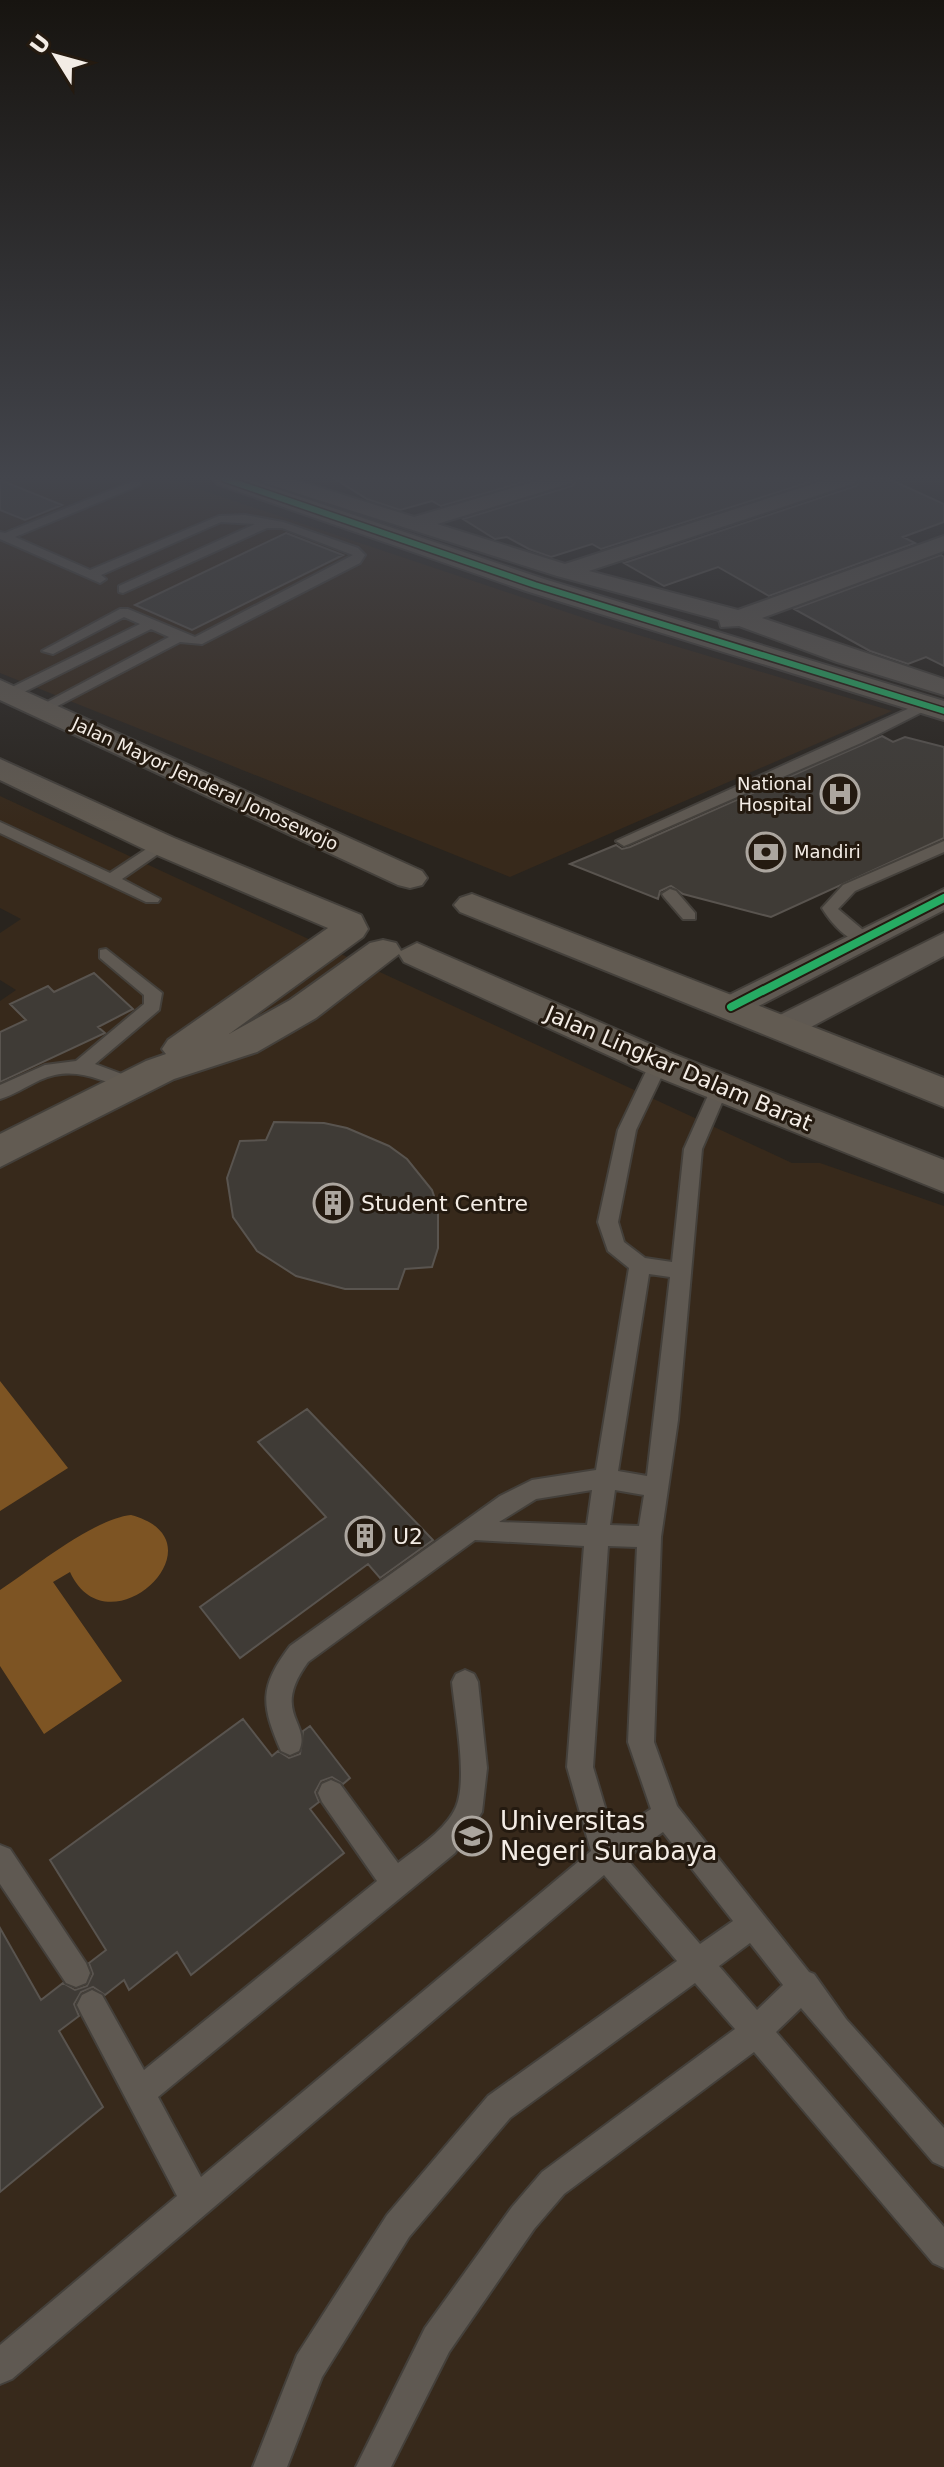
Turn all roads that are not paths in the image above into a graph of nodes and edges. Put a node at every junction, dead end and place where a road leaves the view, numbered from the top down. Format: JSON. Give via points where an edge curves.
{"nodes":[{"id":1,"x":123,"y":594,"type":"edge"},
{"id":2,"x":290,"y":594,"type":"edge"},
{"id":3,"x":564,"y":594,"type":"edge"},
{"id":4,"x":651,"y":594,"type":"edge"},
{"id":5,"x":804,"y":594,"type":"edge"},
{"id":6,"x":124,"y":612,"type":"junction"},
{"id":7,"x":739,"y":618,"type":"junction"},
{"id":8,"x":150,"y":624,"type":"junction"},
{"id":9,"x":699,"y":636,"type":"junction"},
{"id":10,"x":179,"y":637,"type":"junction"},
{"id":11,"x":48,"y":651,"type":"dead end"},
{"id":12,"x":5,"y":692,"type":"edge"},
{"id":13,"x":936,"y":692,"type":"edge"},
{"id":14,"x":41,"y":709,"type":"junction"},
{"id":15,"x":0,"y":768,"type":"edge"},
{"id":16,"x":0,"y":827,"type":"edge"},
{"id":17,"x":624,"y":841,"type":"dead end"},
{"id":18,"x":162,"y":845,"type":"junction"},
{"id":19,"x":944,"y":846,"type":"edge"},
{"id":20,"x":410,"y":878,"type":"junction"},
{"id":21,"x":111,"y":879,"type":"junction"},
{"id":22,"x":670,"y":894,"type":"dead end"},
{"id":23,"x":944,"y":898,"type":"edge"},
{"id":24,"x":152,"y":899,"type":"dead end"},
{"id":25,"x":486,"y":911,"type":"junction"},
{"id":26,"x":689,"y":916,"type":"dead end"},
{"id":27,"x":349,"y":926,"type":"junction"},
{"id":28,"x":863,"y":939,"type":"junction"},
{"id":29,"x":944,"y":943,"type":"edge"},
{"id":30,"x":106,"y":954,"type":"dead end"},
{"id":31,"x":414,"y":956,"type":"junction"},
{"id":32,"x":731,"y":1007,"type":"junction"},
{"id":33,"x":782,"y":1028,"type":"junction"},
{"id":34,"x":659,"y":1063,"type":"junction"},
{"id":35,"x":83,"y":1064,"type":"junction"},
{"id":36,"x":146,"y":1077,"type":"junction"},
{"id":37,"x":720,"y":1086,"type":"junction"},
{"id":38,"x":0,"y":1093,"type":"edge"},
{"id":39,"x":944,"y":1093,"type":"edge"},
{"id":40,"x":0,"y":1152,"type":"edge"},
{"id":41,"x":944,"y":1177,"type":"edge"},
{"id":42,"x":640,"y":1265,"type":"junction"},
{"id":43,"x":682,"y":1271,"type":"junction"},
{"id":44,"x":605,"y":1478,"type":"junction"},
{"id":45,"x":655,"y":1487,"type":"junction"},
{"id":46,"x":474,"y":1530,"type":"junction"},
{"id":47,"x":597,"y":1533,"type":"junction"},
{"id":48,"x":649,"y":1537,"type":"junction"},
{"id":49,"x":465,"y":1682,"type":"dead end"},
{"id":50,"x":290,"y":1742,"type":"dead end"},
{"id":51,"x":331,"y":1793,"type":"dead end"},
{"id":52,"x":666,"y":1814,"type":"junction"},
{"id":53,"x":606,"y":1856,"type":"junction"},
{"id":54,"x":0,"y":1859,"type":"edge"},
{"id":55,"x":394,"y":1881,"type":"junction"},
{"id":56,"x":754,"y":1923,"type":"junction"},
{"id":57,"x":698,"y":1965,"type":"junction"},
{"id":58,"x":76,"y":1973,"type":"dead end"},
{"id":59,"x":804,"y":1984,"type":"junction"},
{"id":60,"x":92,"y":2005,"type":"dead end"},
{"id":61,"x":754,"y":2033,"type":"junction"},
{"id":62,"x":141,"y":2092,"type":"junction"},
{"id":63,"x":944,"y":2151,"type":"edge"},
{"id":64,"x":197,"y":2201,"type":"junction"},
{"id":65,"x":944,"y":2252,"type":"edge"},
{"id":66,"x":0,"y":2367,"type":"edge"},
{"id":67,"x":270,"y":2467,"type":"edge"},
{"id":68,"x":373,"y":2467,"type":"edge"}],
"edges":[{"from":1,"to":6,"type":"lane"},
{"from":2,"to":10,"type":"lane","via":[[197,641]]},
{"from":3,"to":9,"type":"main road"},
{"from":4,"to":7,"type":"street"},
{"from":5,"to":7,"type":"street"},
{"from":6,"to":8,"type":"lane"},
{"from":6,"to":11,"type":"lane"},
{"from":7,"to":9,"type":"street"},
{"from":7,"to":13,"type":"street"},
{"from":8,"to":10,"type":"lane"},
{"from":8,"to":12,"type":"lane"},
{"from":9,"to":13,"type":"main road"},
{"from":10,"to":14,"type":"lane"},
{"from":12,"to":14,"type":"main road","name":"Jalan Mayor Jenderal Jonosewojo"},
{"from":13,"to":17,"type":"lane","via":[[856,740]]},
{"from":14,"to":20,"type":"main road","name":"Jalan Mayor Jenderal Jonosewojo"},
{"from":15,"to":18,"type":"main road"},
{"from":16,"to":21,"type":"lane"},
{"from":18,"to":21,"type":"lane"},
{"from":18,"to":27,"type":"main road"},
{"from":19,"to":28,"type":"lane","via":[[849,888],[830,908]]},
{"from":20,"to":25,"type":"main road","via":[[455,888]]},
{"from":20,"to":27,"type":"main road","via":[[363,892],[353,901]]},
{"from":21,"to":24,"type":"lane"},
{"from":22,"to":26,"type":"lane"},
{"from":23,"to":28,"type":"street"},
{"from":25,"to":31,"type":"main road"},
{"from":25,"to":32,"type":"main road"},
{"from":27,"to":31,"type":"main road","name":"Jalan Lingkar Dalam Barat","via":[[369,946]]},
{"from":27,"to":36,"type":"main road"},
{"from":28,"to":32,"type":"street"},
{"from":29,"to":33,"type":"street"},
{"from":30,"to":35,"type":"lane","via":[[153,993],[153,1006]]},
{"from":31,"to":34,"type":"main road","name":"Jalan Lingkar Dalam Barat"},
{"from":31,"to":36,"type":"main road","via":[[243,1043]]},
{"from":32,"to":33,"type":"main road"},
{"from":33,"to":39,"type":"main road"},
{"from":34,"to":37,"type":"main road","name":"Jalan Lingkar Dalam Barat"},
{"from":34,"to":42,"type":"lane","via":[[627,1130],[608,1222],[615,1246]]},
{"from":35,"to":36,"type":"lane"},
{"from":35,"to":38,"type":"lane","via":[[58,1066]]},
{"from":36,"to":40,"type":"main road"},
{"from":37,"to":41,"type":"main road","name":"Jalan Lingkar Dalam Barat"},
{"from":37,"to":43,"type":"lane","via":[[693,1149]]},
{"from":42,"to":43,"type":"lane"},
{"from":42,"to":44,"type":"lane"},
{"from":43,"to":45,"type":"lane"},
{"from":44,"to":45,"type":"lane"},
{"from":44,"to":46,"type":"lane","via":[[532,1490]]},
{"from":44,"to":47,"type":"lane"},
{"from":45,"to":48,"type":"lane"},
{"from":46,"to":47,"type":"lane","via":[[510,1535]]},
{"from":46,"to":50,"type":"lane","via":[[299,1654],[280,1677],[274,1703]]},
{"from":47,"to":48,"type":"lane"},
{"from":47,"to":53,"type":"lane","via":[[580,1767]]},
{"from":48,"to":52,"type":"lane","via":[[641,1742]]},
{"from":49,"to":55,"type":"lane","via":[[474,1768],[469,1812],[445,1843]]},
{"from":51,"to":55,"type":"lane"},
{"from":52,"to":53,"type":"lane"},
{"from":52,"to":56,"type":"lane"},
{"from":53,"to":57,"type":"lane"},
{"from":53,"to":64,"type":"lane"},
{"from":54,"to":58,"type":"lane"},
{"from":55,"to":62,"type":"lane"},
{"from":56,"to":57,"type":"lane"},
{"from":56,"to":59,"type":"lane"},
{"from":57,"to":61,"type":"lane"},
{"from":57,"to":67,"type":"lane","via":[[499,2107],[398,2226],[309,2367]]},
{"from":59,"to":61,"type":"lane"},
{"from":59,"to":63,"type":"lane","via":[[836,2029]]},
{"from":60,"to":62,"type":"lane"},
{"from":61,"to":65,"type":"lane"},
{"from":61,"to":68,"type":"lane","via":[[553,2183],[437,2340]]},
{"from":62,"to":64,"type":"lane"},
{"from":64,"to":66,"type":"lane"}]}
